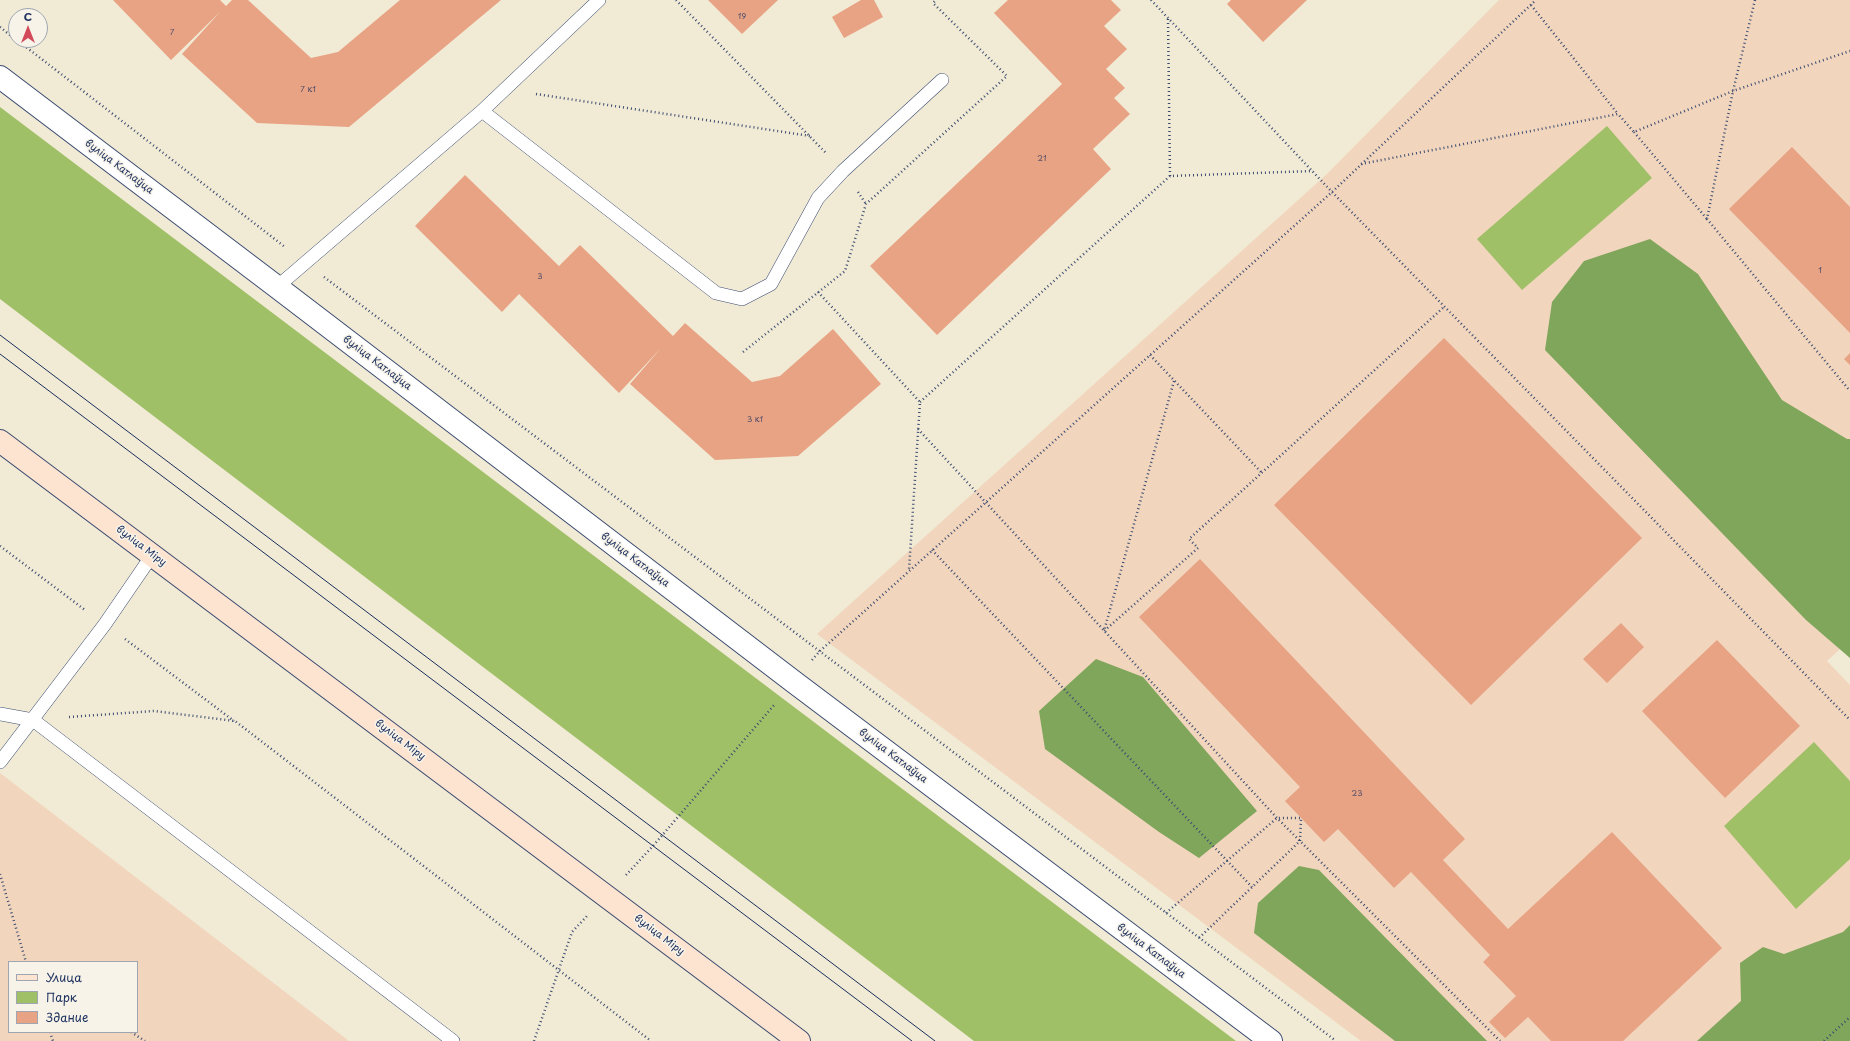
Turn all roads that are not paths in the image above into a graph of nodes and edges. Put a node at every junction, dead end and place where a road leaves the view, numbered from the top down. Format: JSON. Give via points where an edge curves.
{"nodes":[{"id":1,"x":599,"y":0,"type":"edge"},
{"id":2,"x":0,"y":78,"type":"edge"},
{"id":3,"x":942,"y":80,"type":"dead end"},
{"id":4,"x":482,"y":111,"type":"junction"},
{"id":5,"x":277,"y":287,"type":"junction"},
{"id":6,"x":0,"y":441,"type":"edge"},
{"id":7,"x":153,"y":554,"type":"junction"},
{"id":8,"x":0,"y":714,"type":"edge"},
{"id":9,"x":33,"y":720,"type":"junction"},
{"id":10,"x":0,"y":762,"type":"edge"},
{"id":11,"x":453,"y":1041,"type":"edge"},
{"id":12,"x":799,"y":1041,"type":"edge"},
{"id":13,"x":1271,"y":1041,"type":"edge"}],
"edges":[{"from":1,"to":4,"type":"lane"},
{"from":2,"to":5,"type":"street","name":"вуліца Катлаўца"},
{"from":3,"to":4,"type":"lane","via":[[843,170],[818,198],[771,284],[742,299],[716,293]]},
{"from":4,"to":5,"type":"lane"},
{"from":5,"to":13,"type":"street","name":"вуліца Катлаўца","via":[[794,682]]},
{"from":6,"to":7,"type":"main road","name":"вуліца Міру"},
{"from":7,"to":9,"type":"lane","via":[[105,624]]},
{"from":7,"to":12,"type":"main road","name":"вуліца Міру"},
{"from":8,"to":9,"type":"lane"},
{"from":9,"to":10,"type":"lane"},
{"from":9,"to":11,"type":"lane"}]}
